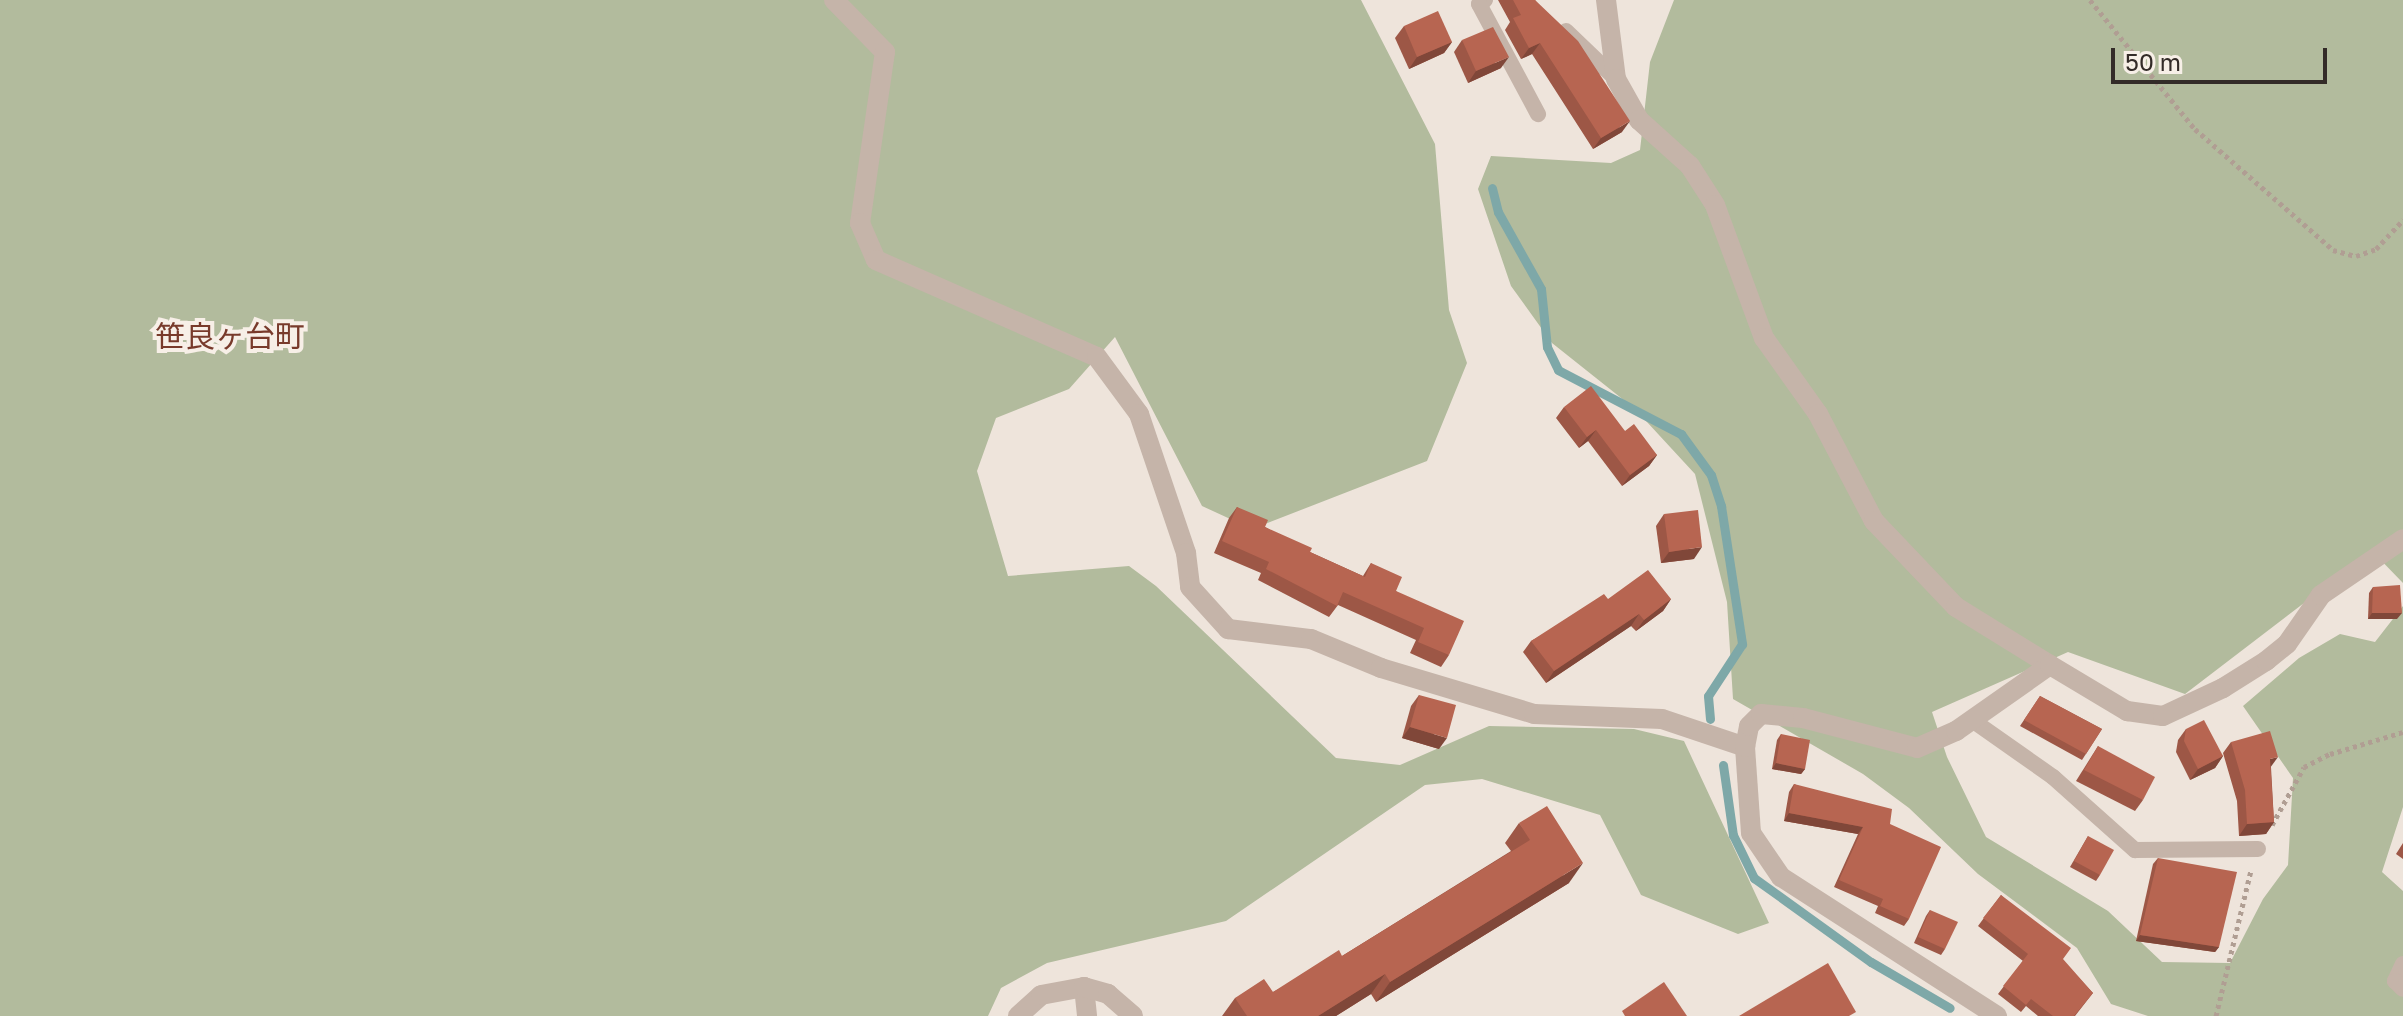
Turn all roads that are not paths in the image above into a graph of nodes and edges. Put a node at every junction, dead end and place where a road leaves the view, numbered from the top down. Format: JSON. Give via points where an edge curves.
{"nodes":[{"id":1,"x":834,"y":0,"type":"edge"},
{"id":2,"x":1485,"y":0,"type":"edge"},
{"id":3,"x":1606,"y":0,"type":"edge"},
{"id":4,"x":1553,"y":20,"type":"edge"},
{"id":5,"x":1616,"y":79,"type":"junction"},
{"id":6,"x":1538,"y":114,"type":"dead end"},
{"id":7,"x":2403,"y":539,"type":"edge"},
{"id":8,"x":2050,"y":665,"type":"junction"},
{"id":9,"x":1972,"y":720,"type":"junction"},
{"id":10,"x":1745,"y":747,"type":"junction"},
{"id":11,"x":2258,"y":849,"type":"road end"},
{"id":12,"x":2403,"y":964,"type":"edge"},
{"id":13,"x":1084,"y":987,"type":"junction"},
{"id":14,"x":2403,"y":989,"type":"edge"},
{"id":15,"x":1996,"y":1015,"type":"edge"},
{"id":16,"x":1018,"y":1016,"type":"edge"},
{"id":17,"x":1087,"y":1016,"type":"edge"},
{"id":18,"x":1133,"y":1016,"type":"edge"}],
"edges":[{"from":1,"to":10,"type":"street","via":[[885,52],[860,223],[876,260],[1097,357],[1139,414],[1186,553],[1190,587],[1228,629],[1311,639],[1381,668],[1534,714],[1662,719]]},
{"from":2,"to":6,"type":"lane","via":[[1479,4]]},
{"from":3,"to":5,"type":"street"},
{"from":4,"to":5,"type":"lane"},
{"from":5,"to":8,"type":"street","via":[[1639,120],[1690,166],[1715,205],[1764,338],[1818,414],[1874,521],[1956,607]]},
{"from":7,"to":8,"type":"street","via":[[2321,595],[2287,644],[2266,661],[2163,716],[2127,711]]},
{"from":8,"to":9,"type":"street"},
{"from":9,"to":10,"type":"street","via":[[1917,748],[1803,718],[1761,714],[1749,726]]},
{"from":9,"to":11,"type":"lane","via":[[2053,777],[2135,850]]},
{"from":10,"to":15,"type":"street","via":[[1751,833],[1781,877]]},
{"from":12,"to":14,"type":"lane","via":[[2395,981]]},
{"from":13,"to":16,"type":"street","via":[[1041,995]]},
{"from":13,"to":17,"type":"street"},
{"from":13,"to":18,"type":"street","via":[[1108,994]]}]}
